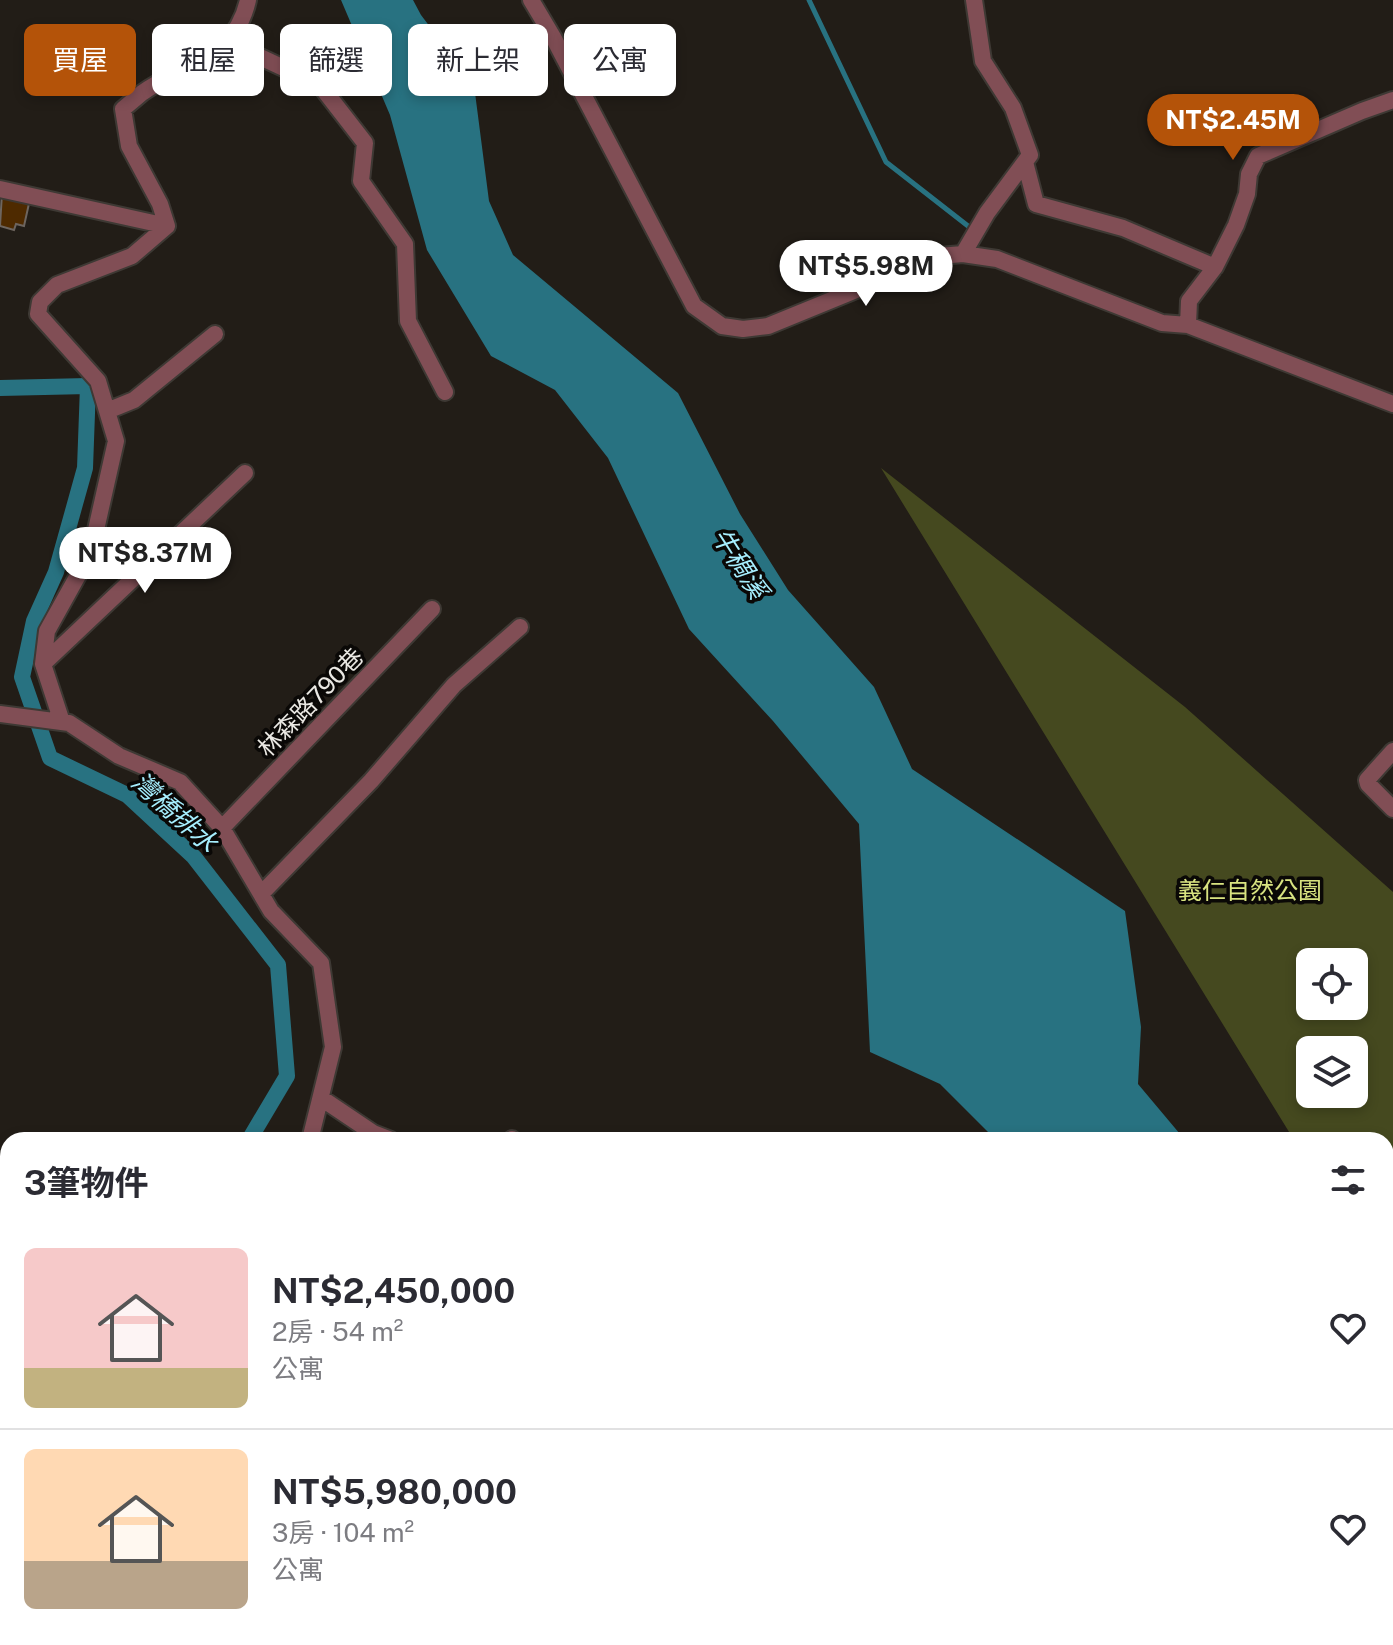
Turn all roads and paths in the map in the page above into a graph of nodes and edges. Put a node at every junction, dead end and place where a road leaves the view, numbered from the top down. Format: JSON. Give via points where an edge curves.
{"nodes":[{"id":1,"x":248,"y":0,"type":"edge"},
{"id":2,"x":531,"y":0,"type":"edge"},
{"id":3,"x":974,"y":0,"type":"edge"},
{"id":4,"x":240,"y":24,"type":"edge"},
{"id":5,"x":264,"y":59,"type":"edge"},
{"id":6,"x":152,"y":87,"type":"edge"},
{"id":7,"x":1393,"y":100,"type":"edge"},
{"id":8,"x":1025,"y":162,"type":"junction"},
{"id":9,"x":0,"y":189,"type":"edge"},
{"id":10,"x":167,"y":226,"type":"junction"},
{"id":11,"x":963,"y":254,"type":"junction"},
{"id":12,"x":1215,"y":267,"type":"junction"},
{"id":13,"x":1188,"y":325,"type":"junction"},
{"id":14,"x":215,"y":334,"type":"dead end"},
{"id":15,"x":445,"y":392,"type":"dead end"},
{"id":16,"x":1393,"y":404,"type":"edge"},
{"id":17,"x":107,"y":411,"type":"junction"},
{"id":18,"x":245,"y":473,"type":"dead end"},
{"id":19,"x":432,"y":609,"type":"dead end"},
{"id":20,"x":520,"y":627,"type":"dead end"},
{"id":21,"x":43,"y":664,"type":"junction"},
{"id":22,"x":0,"y":714,"type":"edge"},
{"id":23,"x":62,"y":722,"type":"junction"},
{"id":24,"x":1393,"y":751,"type":"edge"},
{"id":25,"x":1393,"y":809,"type":"edge"},
{"id":26,"x":222,"y":828,"type":"junction"},
{"id":27,"x":261,"y":894,"type":"junction"},
{"id":28,"x":321,"y":1098,"type":"junction"},
{"id":29,"x":312,"y":1132,"type":"edge"},
{"id":30,"x":372,"y":1132,"type":"edge"}],
"edges":[{"from":1,"to":4,"type":"street"},
{"from":2,"to":11,"type":"street","via":[[694,306],[722,326],[768,326],[939,256]]},
{"from":3,"to":8,"type":"street","via":[[983,61],[1013,108],[1030,155]]},
{"from":5,"to":15,"type":"street","via":[[320,85],[365,143],[361,181],[405,244],[408,321]]},
{"from":6,"to":10,"type":"street","via":[[123,109],[129,146]]},
{"from":7,"to":12,"type":"street","via":[[1258,156],[1236,225]]},
{"from":8,"to":11,"type":"street"},
{"from":8,"to":12,"type":"street","via":[[1036,204],[1123,228]]},
{"from":9,"to":10,"type":"street"},
{"from":10,"to":17,"type":"street","via":[[132,256],[57,285],[40,302],[38,314],[98,381]]},
{"from":11,"to":13,"type":"street","via":[[997,259],[1162,323]]},
{"from":12,"to":13,"type":"street","via":[[1189,301]]},
{"from":13,"to":16,"type":"street"},
{"from":14,"to":17,"type":"street","via":[[134,400]]},
{"from":17,"to":21,"type":"street","via":[[116,441],[91,552],[47,631]]},
{"from":18,"to":21,"type":"street"},
{"from":19,"to":26,"type":"street","name":"林森路790巷"},
{"from":20,"to":27,"type":"street","via":[[454,685],[371,781]]},
{"from":21,"to":23,"type":"street"},
{"from":22,"to":23,"type":"street"},
{"from":23,"to":26,"type":"street","via":[[119,756],[180,782]]},
{"from":24,"to":25,"type":"street","via":[[1367,780]]},
{"from":26,"to":27,"type":"street"},
{"from":27,"to":28,"type":"street","via":[[321,963],[333,1047]]},
{"from":28,"to":29,"type":"street"},
{"from":28,"to":30,"type":"street"}]}
